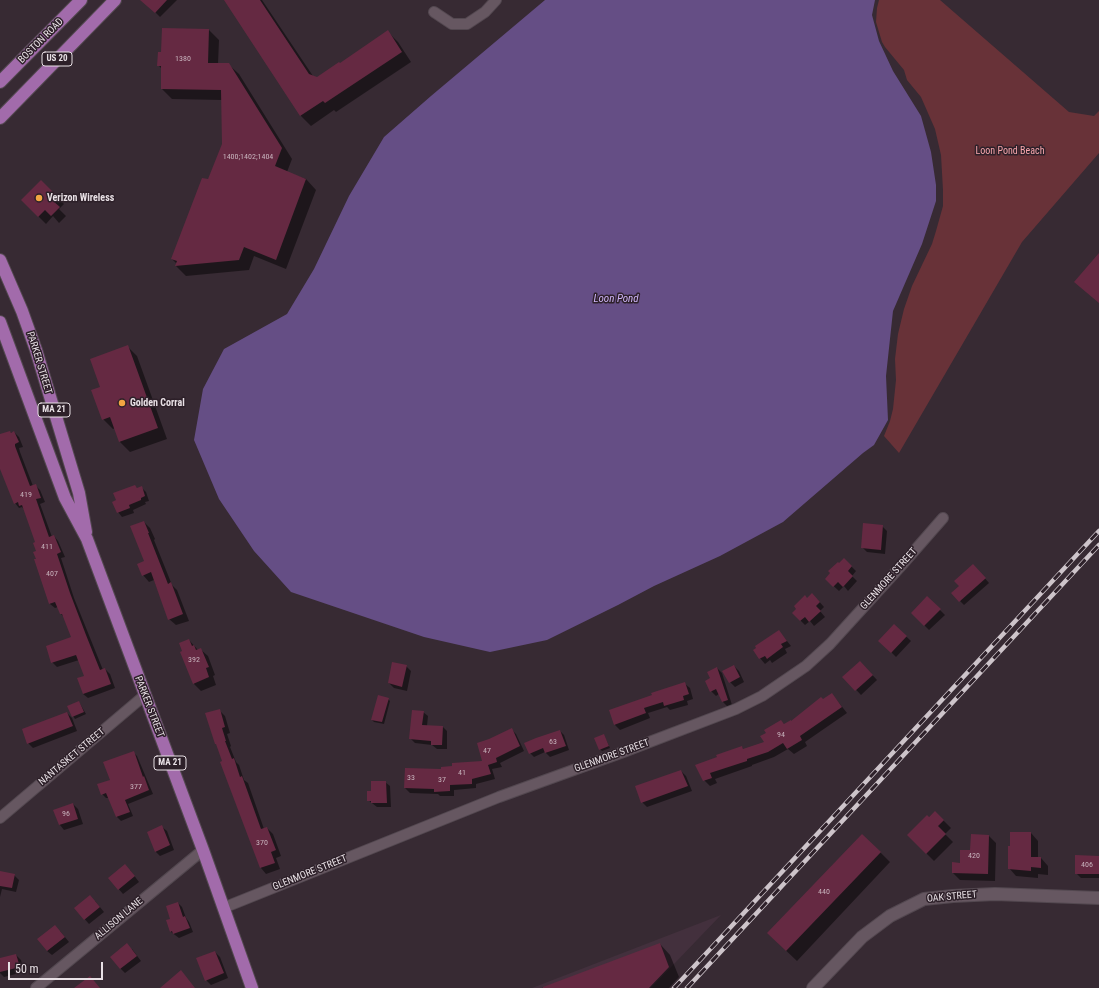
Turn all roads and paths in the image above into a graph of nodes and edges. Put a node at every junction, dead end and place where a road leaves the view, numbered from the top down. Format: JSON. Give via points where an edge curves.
{"nodes":[{"id":1,"x":81,"y":0,"type":"edge"},
{"id":2,"x":115,"y":0,"type":"edge"},
{"id":3,"x":496,"y":0,"type":"edge"},
{"id":4,"x":434,"y":12,"type":"dead end"},
{"id":5,"x":36,"y":46,"type":"junction"},
{"id":6,"x":0,"y":73,"type":"edge"},
{"id":7,"x":0,"y":82,"type":"edge"},
{"id":8,"x":2,"y":116,"type":"edge"},
{"id":9,"x":0,"y":254,"type":"edge"},
{"id":10,"x":0,"y":260,"type":"edge"},
{"id":11,"x":10,"y":284,"type":"junction"},
{"id":12,"x":0,"y":322,"type":"edge"},
{"id":13,"x":943,"y":518,"type":"dead end"},
{"id":14,"x":86,"y":539,"type":"junction"},
{"id":15,"x":145,"y":695,"type":"junction"},
{"id":16,"x":0,"y":818,"type":"edge"},
{"id":17,"x":203,"y":850,"type":"junction"},
{"id":18,"x":1099,"y":898,"type":"edge"},
{"id":19,"x":223,"y":908,"type":"junction"},
{"id":20,"x":36,"y":988,"type":"edge"},
{"id":21,"x":252,"y":988,"type":"edge"},
{"id":22,"x":813,"y":988,"type":"edge"}],
"edges":[{"from":1,"to":5,"type":"main road","name":"BOSTON ROAD","number":"US 20"},
{"from":2,"to":8,"type":"main road","number":"US 20"},
{"from":3,"to":4,"type":"street","via":[[485,12],[467,24],[452,24]]},
{"from":5,"to":6,"type":"main road"},
{"from":5,"to":7,"type":"main road","name":"BOSTON ROAD","number":"US 20"},
{"from":9,"to":11,"type":"main road"},
{"from":10,"to":11,"type":"main road","name":"PARKER STREET","number":"MA 21"},
{"from":11,"to":14,"type":"main road","name":"PARKER STREET","number":"MA 21","via":[[36,350],[79,493]]},
{"from":12,"to":14,"type":"main road","name":"PARKER STREET","number":"MA 21","via":[[65,498]]},
{"from":13,"to":19,"type":"street","name":"GLENMORE STREET","via":[[830,644],[806,666],[762,696],[736,710],[499,797]]},
{"from":14,"to":15,"type":"main road","name":"PARKER STREET","number":"MA 21"},
{"from":15,"to":16,"type":"street","name":"NANTASKET STREET"},
{"from":15,"to":17,"type":"main road","name":"PARKER STREET","number":"MA 21"},
{"from":17,"to":19,"type":"main road","name":"PARKER STREET","number":"MA 21"},
{"from":17,"to":20,"type":"street","name":"ALLISON LANE"},
{"from":18,"to":22,"type":"street","name":"OAK STREET","via":[[995,894],[924,899],[890,916],[862,937]]},
{"from":19,"to":21,"type":"main road","name":"PARKER STREET","number":"MA 21"}]}
